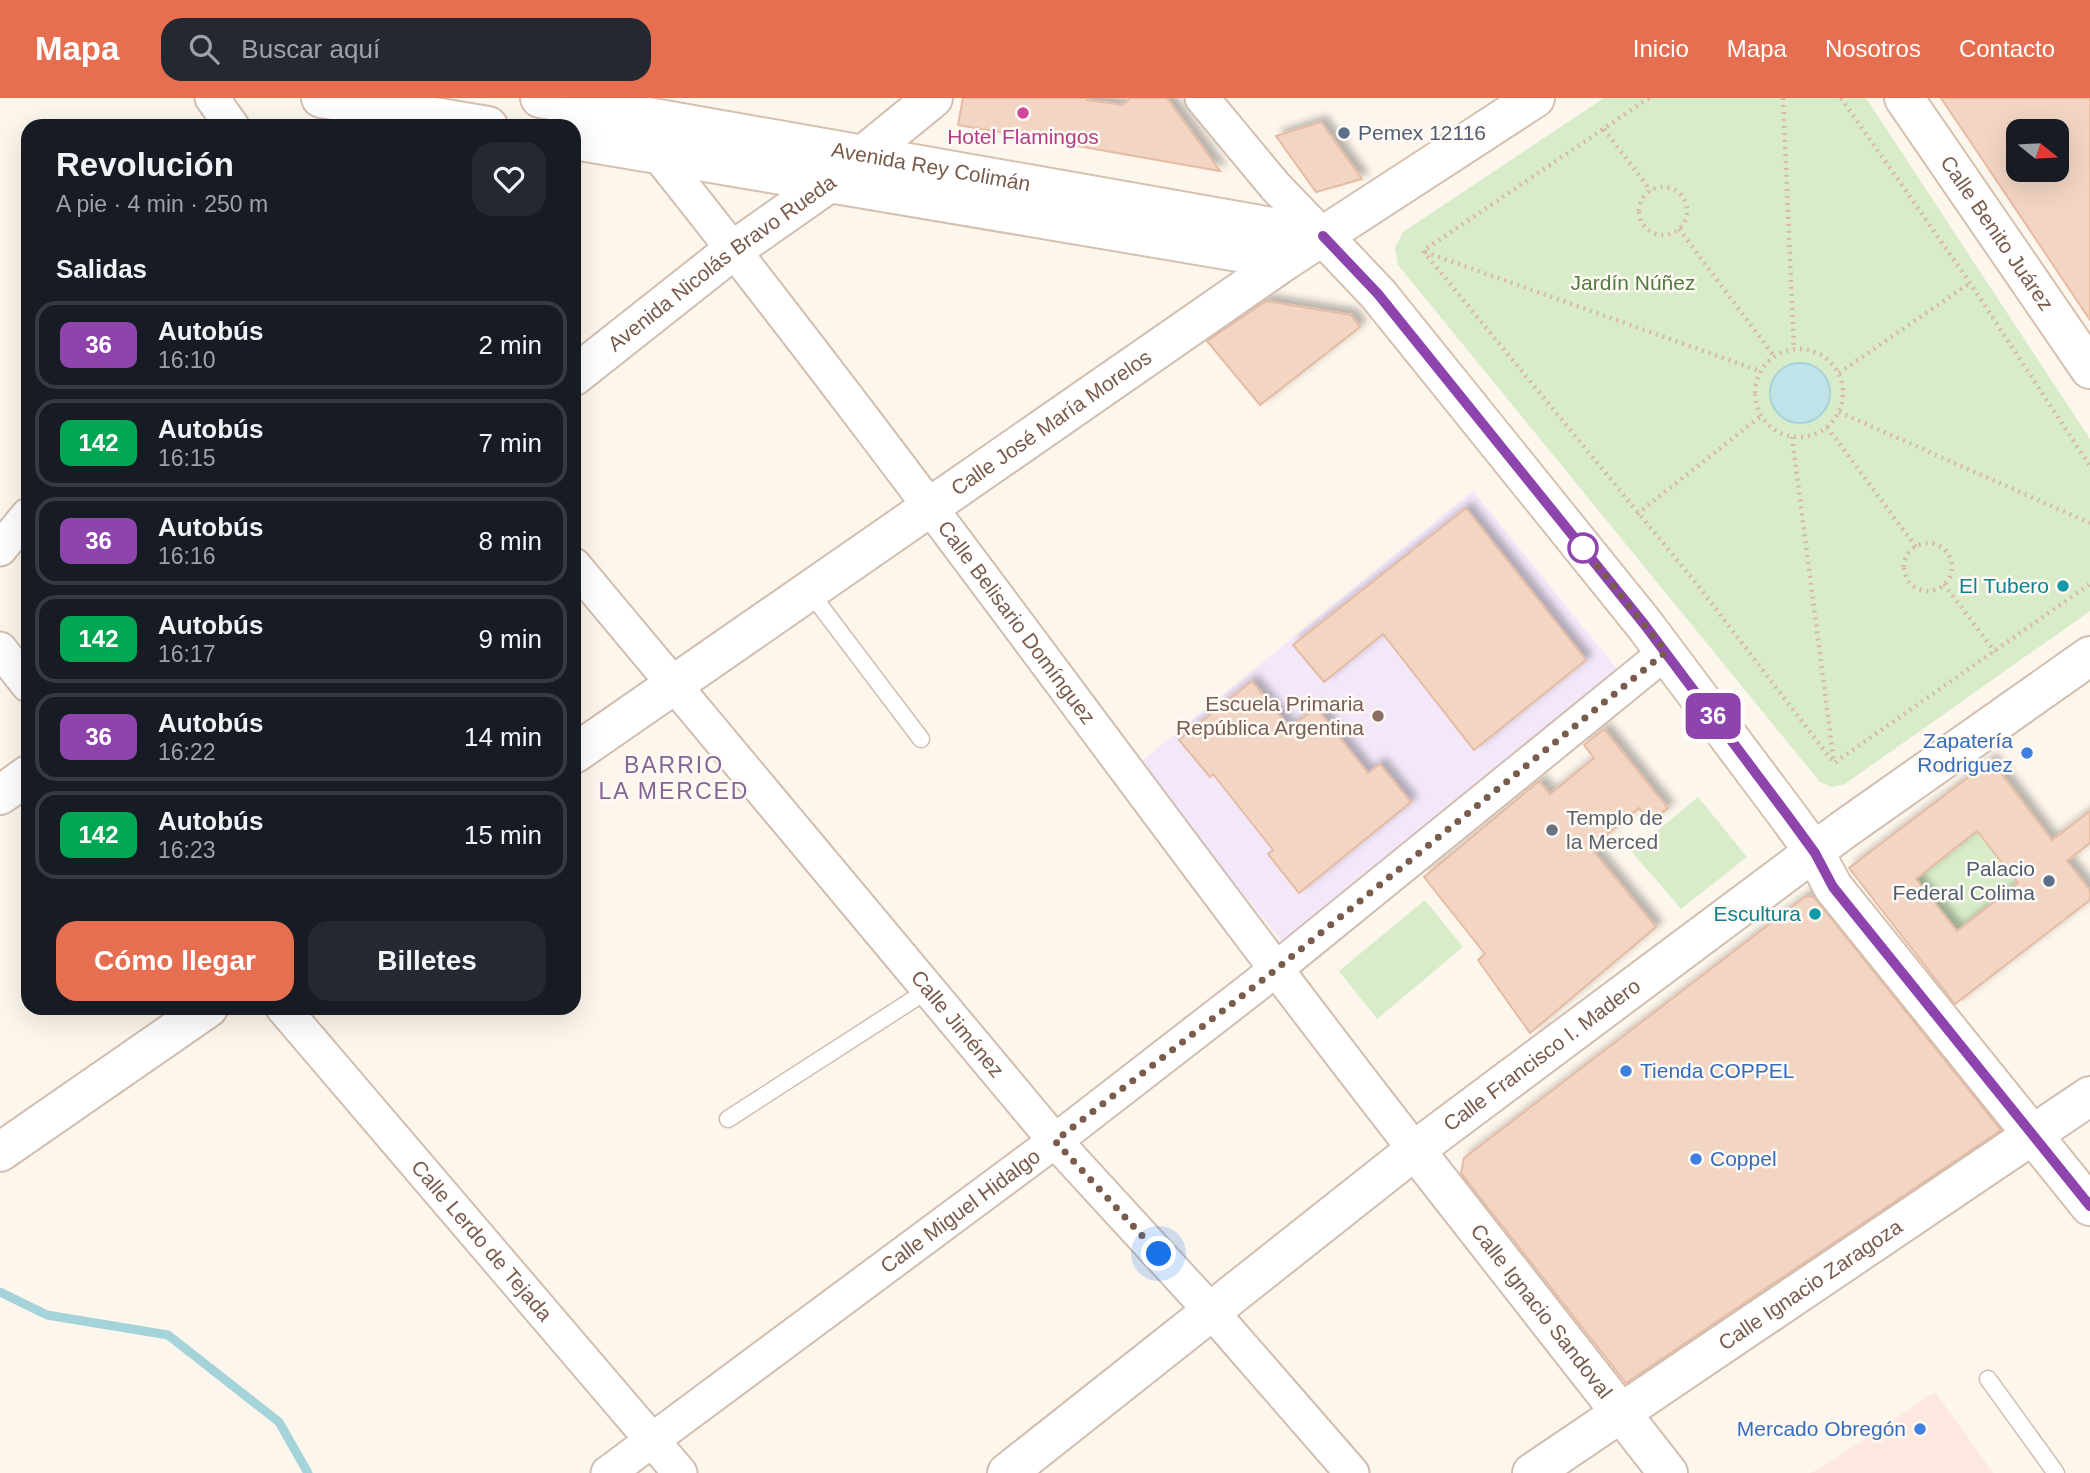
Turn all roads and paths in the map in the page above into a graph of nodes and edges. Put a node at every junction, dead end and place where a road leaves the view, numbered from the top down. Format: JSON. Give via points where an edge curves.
{"nodes":[{"id":1,"x":212,"y":98,"type":"edge"},
{"id":2,"x":321,"y":98,"type":"edge"},
{"id":3,"x":540,"y":98,"type":"edge"},
{"id":4,"x":933,"y":98,"type":"edge"},
{"id":5,"x":1202,"y":98,"type":"edge"},
{"id":6,"x":1535,"y":98,"type":"edge"},
{"id":7,"x":1649,"y":98,"type":"edge"},
{"id":8,"x":1783,"y":98,"type":"edge"},
{"id":9,"x":1840,"y":98,"type":"edge"},
{"id":10,"x":1904,"y":98,"type":"edge"},
{"id":11,"x":618,"y":105,"type":"edge"},
{"id":12,"x":366,"y":110,"type":"edge"},
{"id":13,"x":227,"y":119,"type":"edge"},
{"id":14,"x":435,"y":119,"type":"edge"},
{"id":15,"x":1604,"y":129,"type":"junction"},
{"id":16,"x":581,"y":141,"type":"edge"},
{"id":17,"x":657,"y":155,"type":"junction"},
{"id":18,"x":864,"y":155,"type":"junction"},
{"id":19,"x":829,"y":183,"type":"junction"},
{"id":20,"x":1651,"y":191,"type":"junction"},
{"id":21,"x":1679,"y":229,"type":"junction"},
{"id":22,"x":1323,"y":236,"type":"junction"},
{"id":23,"x":732,"y":251,"type":"junction"},
{"id":24,"x":1423,"y":251,"type":"junction"},
{"id":25,"x":1286,"y":260,"type":"junction"},
{"id":26,"x":1970,"y":283,"type":"junction"},
{"id":27,"x":2084,"y":345,"type":"edge"},
{"id":28,"x":1794,"y":349,"type":"junction"},
{"id":29,"x":1774,"y":356,"type":"junction"},
{"id":30,"x":581,"y":370,"type":"edge"},
{"id":31,"x":1760,"y":371,"type":"junction"},
{"id":32,"x":1839,"y":373,"type":"junction"},
{"id":33,"x":1839,"y":412,"type":"junction"},
{"id":34,"x":1761,"y":416,"type":"junction"},
{"id":35,"x":1827,"y":428,"type":"junction"},
{"id":36,"x":1792,"y":437,"type":"junction"},
{"id":37,"x":2090,"y":466,"type":"edge"},
{"id":38,"x":930,"y":507,"type":"junction"},
{"id":39,"x":1637,"y":514,"type":"junction"},
{"id":40,"x":2090,"y":523,"type":"edge"},
{"id":41,"x":21,"y":524,"type":"edge"},
{"id":42,"x":1916,"y":547,"type":"junction"},
{"id":43,"x":0,"y":549,"type":"edge"},
{"id":44,"x":581,"y":574,"type":"edge"},
{"id":45,"x":1944,"y":584,"type":"junction"},
{"id":46,"x":2090,"y":584,"type":"edge"},
{"id":47,"x":810,"y":591,"type":"junction"},
{"id":48,"x":0,"y":649,"type":"edge"},
{"id":49,"x":1666,"y":652,"type":"junction"},
{"id":50,"x":1995,"y":652,"type":"junction"},
{"id":51,"x":2090,"y":656,"type":"edge"},
{"id":52,"x":21,"y":676,"type":"edge"},
{"id":53,"x":672,"y":686,"type":"junction"},
{"id":54,"x":921,"y":739,"type":"dead end"},
{"id":55,"x":581,"y":749,"type":"edge"},
{"id":56,"x":1834,"y":763,"type":"junction"},
{"id":57,"x":21,"y":780,"type":"edge"},
{"id":58,"x":0,"y":795,"type":"edge"},
{"id":59,"x":1815,"y":853,"type":"junction"},
{"id":60,"x":1274,"y":971,"type":"junction"},
{"id":61,"x":928,"y":990,"type":"junction"},
{"id":62,"x":198,"y":1015,"type":"edge"},
{"id":63,"x":289,"y":1015,"type":"edge"},
{"id":64,"x":2090,"y":1096,"type":"edge"},
{"id":65,"x":728,"y":1119,"type":"dead end"},
{"id":66,"x":2031,"y":1135,"type":"junction"},
{"id":67,"x":1055,"y":1141,"type":"junction"},
{"id":68,"x":1415,"y":1150,"type":"junction"},
{"id":69,"x":0,"y":1152,"type":"edge"},
{"id":70,"x":2090,"y":1206,"type":"edge"},
{"id":71,"x":1211,"y":1311,"type":"junction"},
{"id":72,"x":1988,"y":1379,"type":"dead end"},
{"id":73,"x":1620,"y":1413,"type":"junction"},
{"id":74,"x":651,"y":1439,"type":"junction"},
{"id":75,"x":608,"y":1473,"type":"edge"},
{"id":76,"x":680,"y":1473,"type":"edge"},
{"id":77,"x":1006,"y":1473,"type":"edge"},
{"id":78,"x":1352,"y":1473,"type":"edge"},
{"id":79,"x":1532,"y":1473,"type":"edge"},
{"id":80,"x":1668,"y":1473,"type":"edge"},
{"id":81,"x":2056,"y":1473,"type":"edge"}],
"edges":[{"from":1,"to":13,"type":"street"},
{"from":2,"to":12,"type":"street"},
{"from":3,"to":11,"type":"street","name":"Avenida Rey Colimán"},
{"from":4,"to":18,"type":"street","name":"Avenida Nicolás Bravo Rueda"},
{"from":5,"to":22,"type":"street"},
{"from":6,"to":22,"type":"street","name":"Calle José María Morelos"},
{"from":7,"to":15,"type":"path"},
{"from":8,"to":28,"type":"path"},
{"from":9,"to":26,"type":"path"},
{"from":10,"to":27,"type":"street","name":"Calle Benito Juárez"},
{"from":11,"to":17,"type":"street","name":"Calle Belisario Domínguez"},
{"from":11,"to":18,"type":"street","name":"Avenida Rey Colimán"},
{"from":12,"to":14,"type":"street"},
{"from":15,"to":20,"type":"path"},
{"from":15,"to":24,"type":"path"},
{"from":16,"to":17,"type":"street","name":"Avenida Rey Colimán"},
{"from":17,"to":19,"type":"street","name":"Avenida Rey Colimán"},
{"from":17,"to":23,"type":"street","name":"Calle Belisario Domínguez"},
{"from":18,"to":19,"type":"street","name":"Avenida Nicolás Bravo Rueda"},
{"from":18,"to":22,"type":"street","name":"Avenida Rey Colimán"},
{"from":19,"to":23,"type":"street","name":"Avenida Nicolás Bravo Rueda"},
{"from":19,"to":25,"type":"street","name":"Avenida Rey Colimán"},
{"from":20,"to":21,"type":"path","via":[[1670,188],[1683,198],[1687,213]]},
{"from":20,"to":21,"type":"path","via":[[1640,206],[1646,228],[1660,235]]},
{"from":21,"to":29,"type":"path"},
{"from":22,"to":25,"type":"street","name":"Calle José María Morelos"},
{"from":22,"to":49,"type":"street","via":[[1378,294]]},
{"from":23,"to":30,"type":"street","name":"Avenida Nicolás Bravo Rueda"},
{"from":23,"to":38,"type":"street","name":"Calle Belisario Domínguez"},
{"from":24,"to":31,"type":"path"},
{"from":24,"to":39,"type":"path"},
{"from":25,"to":38,"type":"street","name":"Calle José María Morelos"},
{"from":26,"to":32,"type":"path"},
{"from":26,"to":37,"type":"path"},
{"from":28,"to":29,"type":"path"},
{"from":28,"to":32,"type":"path","via":[[1821,354]]},
{"from":29,"to":31,"type":"path"},
{"from":31,"to":34,"type":"path","via":[[1755,394]]},
{"from":32,"to":33,"type":"path","via":[[1843,386]]},
{"from":33,"to":35,"type":"path"},
{"from":33,"to":40,"type":"path"},
{"from":34,"to":36,"type":"path","via":[[1780,434]]},
{"from":34,"to":39,"type":"path"},
{"from":35,"to":36,"type":"path","via":[[1813,436]]},
{"from":35,"to":42,"type":"path"},
{"from":36,"to":56,"type":"path"},
{"from":38,"to":47,"type":"street","name":"Calle José María Morelos"},
{"from":38,"to":60,"type":"street","name":"Calle Belisario Domínguez"},
{"from":39,"to":56,"type":"path"},
{"from":41,"to":43,"type":"street"},
{"from":42,"to":45,"type":"path","via":[[1935,544],[1948,553],[1952,568]]},
{"from":42,"to":45,"type":"path","via":[[1905,562],[1911,584],[1925,590]]},
{"from":44,"to":53,"type":"street","name":"Calle Jiménez"},
{"from":45,"to":50,"type":"path"},
{"from":46,"to":50,"type":"path"},
{"from":47,"to":53,"type":"street","name":"Calle José María Morelos"},
{"from":47,"to":54,"type":"lane"},
{"from":48,"to":52,"type":"street"},
{"from":49,"to":59,"type":"street"},
{"from":49,"to":60,"type":"street","name":"Calle Miguel Hidalgo"},
{"from":50,"to":56,"type":"path"},
{"from":51,"to":59,"type":"street","name":"Calle Francisco I. Madero"},
{"from":53,"to":55,"type":"street","name":"Calle José María Morelos"},
{"from":53,"to":61,"type":"street","name":"Calle Jiménez"},
{"from":57,"to":58,"type":"street"},
{"from":59,"to":66,"type":"street","via":[[1833,887]]},
{"from":59,"to":68,"type":"street","name":"Calle Francisco I. Madero"},
{"from":60,"to":67,"type":"street","name":"Calle Miguel Hidalgo"},
{"from":60,"to":68,"type":"street","name":"Calle Belisario Domínguez"},
{"from":61,"to":65,"type":"lane"},
{"from":61,"to":67,"type":"street","name":"Calle Jiménez"},
{"from":62,"to":69,"type":"street"},
{"from":63,"to":74,"type":"street","name":"Calle Lerdo de Tejada"},
{"from":64,"to":66,"type":"street","name":"Calle Ignacio Zaragoza"},
{"from":66,"to":70,"type":"street"},
{"from":66,"to":73,"type":"street","name":"Calle Ignacio Zaragoza"},
{"from":67,"to":71,"type":"street","name":"Calle Jiménez"},
{"from":67,"to":74,"type":"street","name":"Calle Miguel Hidalgo"},
{"from":68,"to":71,"type":"street","name":"Calle Francisco I. Madero"},
{"from":68,"to":73,"type":"street","name":"Calle Ignacio Sandoval"},
{"from":71,"to":77,"type":"street","name":"Calle Francisco I. Madero"},
{"from":71,"to":78,"type":"street","name":"Calle Jiménez"},
{"from":72,"to":81,"type":"lane"},
{"from":73,"to":79,"type":"street","name":"Calle Ignacio Zaragoza"},
{"from":73,"to":80,"type":"street","name":"Calle Ignacio Sandoval"},
{"from":74,"to":75,"type":"street","name":"Calle Miguel Hidalgo"},
{"from":74,"to":76,"type":"street","name":"Calle Lerdo de Tejada"}]}
